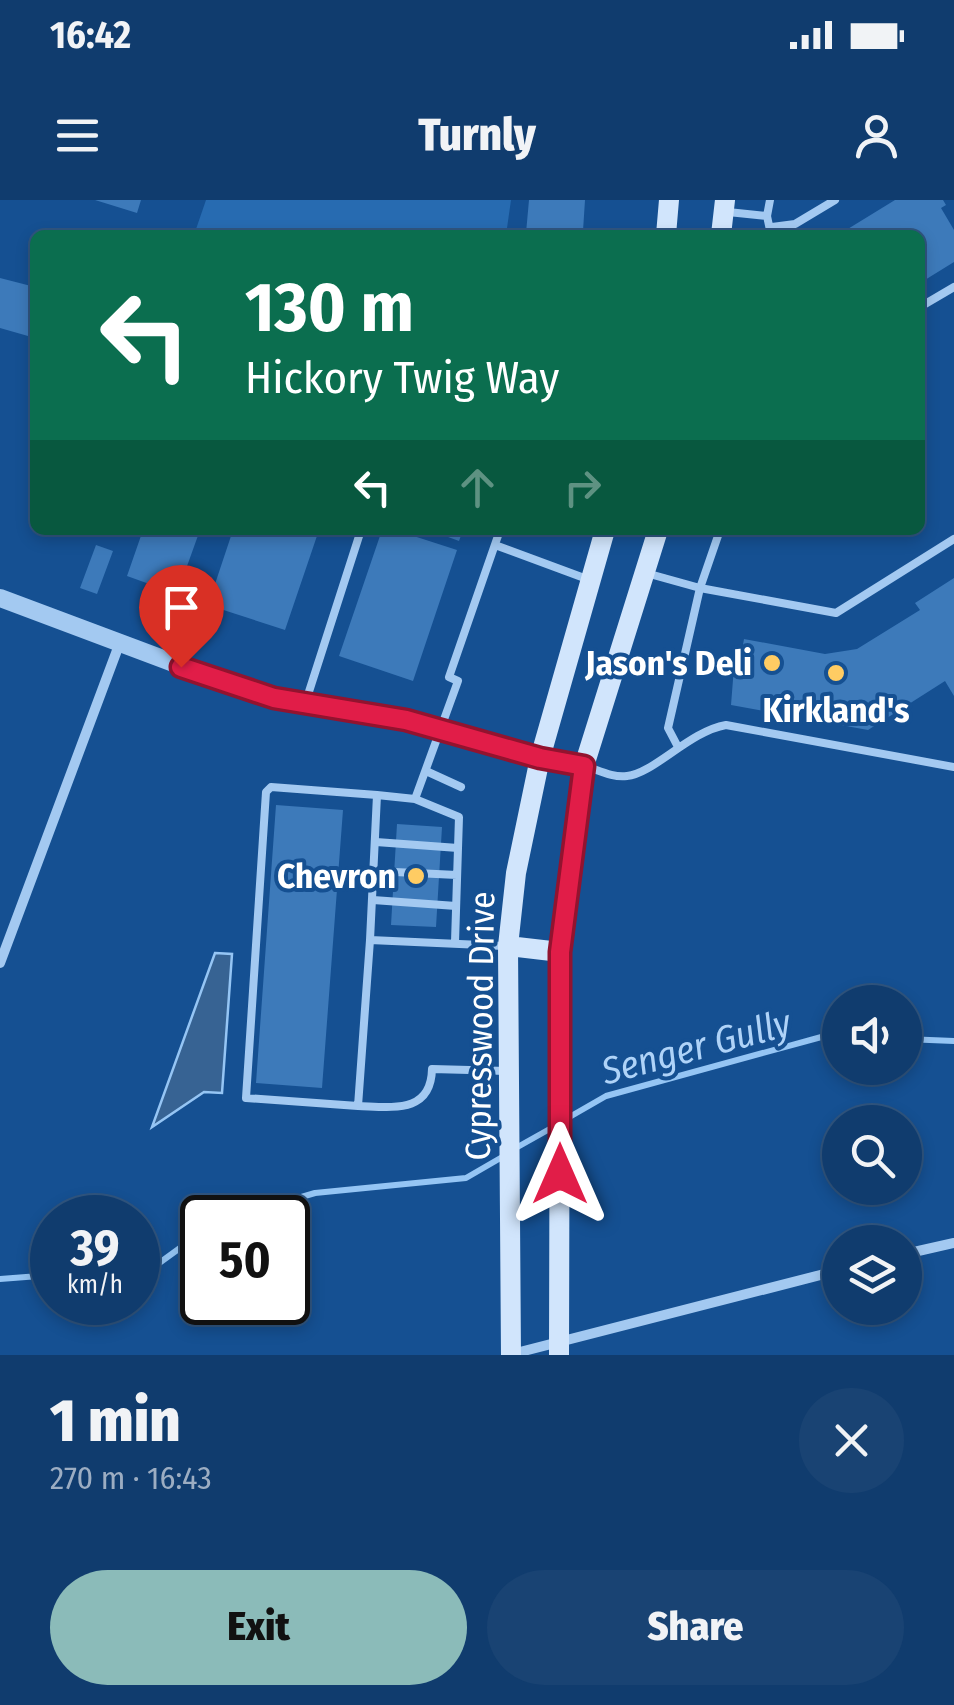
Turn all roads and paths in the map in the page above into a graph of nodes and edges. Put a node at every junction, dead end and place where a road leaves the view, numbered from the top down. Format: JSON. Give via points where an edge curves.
{"nodes":[{"id":1,"x":669,"y":200,"type":"edge"},
{"id":2,"x":770,"y":200,"type":"edge"},
{"id":3,"x":835,"y":200,"type":"edge"},
{"id":4,"x":724,"y":206,"type":"edge"},
{"id":5,"x":768,"y":216,"type":"junction"},
{"id":6,"x":666,"y":230,"type":"edge"},
{"id":7,"x":771,"y":230,"type":"edge"},
{"id":8,"x":774,"y":230,"type":"edge"},
{"id":9,"x":954,"y":287,"type":"edge"},
{"id":10,"x":925,"y":305,"type":"edge"},
{"id":11,"x":359,"y":535,"type":"edge"},
{"id":12,"x":498,"y":535,"type":"edge"},
{"id":13,"x":604,"y":535,"type":"edge"},
{"id":14,"x":657,"y":535,"type":"edge"},
{"id":15,"x":718,"y":535,"type":"edge"},
{"id":16,"x":954,"y":539,"type":"edge"},
{"id":17,"x":495,"y":545,"type":"junction"},
{"id":18,"x":646,"y":573,"type":"junction"},
{"id":19,"x":592,"y":580,"type":"junction"},
{"id":20,"x":700,"y":588,"type":"junction"},
{"id":21,"x":0,"y":598,"type":"edge"},
{"id":22,"x":119,"y":644,"type":"junction"},
{"id":23,"x":305,"y":704,"type":"junction"},
{"id":24,"x":440,"y":729,"type":"junction"},
{"id":25,"x":678,"y":747,"type":"junction"},
{"id":26,"x":540,"y":758,"type":"junction"},
{"id":27,"x":584,"y":766,"type":"junction"},
{"id":28,"x":954,"y":767,"type":"edge"},
{"id":29,"x":426,"y":771,"type":"junction"},
{"id":30,"x":462,"y":787,"type":"dead end"},
{"id":31,"x":377,"y":795,"type":"junction"},
{"id":32,"x":415,"y":799,"type":"junction"},
{"id":33,"x":376,"y":842,"type":"junction"},
{"id":34,"x":458,"y":848,"type":"junction"},
{"id":35,"x":374,"y":871,"type":"junction"},
{"id":36,"x":457,"y":875,"type":"junction"},
{"id":37,"x":373,"y":900,"type":"junction"},
{"id":38,"x":456,"y":906,"type":"junction"},
{"id":39,"x":370,"y":940,"type":"junction"},
{"id":40,"x":454,"y":942,"type":"junction"},
{"id":41,"x":508,"y":946,"type":"junction"},
{"id":42,"x":560,"y":952,"type":"junction"},
{"id":43,"x":0,"y":963,"type":"edge"},
{"id":44,"x":508,"y":1071,"type":"junction"},
{"id":45,"x":358,"y":1106,"type":"junction"},
{"id":46,"x":954,"y":1243,"type":"edge"},
{"id":47,"x":922,"y":1250,"type":"edge"},
{"id":48,"x":822,"y":1275,"type":"edge"},
{"id":49,"x":560,"y":1348,"type":"edge"},
{"id":50,"x":509,"y":1355,"type":"edge"}],
"edges":[{"from":1,"to":6,"type":"main road"},
{"from":2,"to":5,"type":"lane"},
{"from":3,"to":8,"type":"lane"},
{"from":4,"to":5,"type":"lane"},
{"from":5,"to":7,"type":"lane"},
{"from":9,"to":10,"type":"lane"},
{"from":11,"to":23,"type":"lane"},
{"from":12,"to":17,"type":"lane"},
{"from":13,"to":19,"type":"main road","name":"Cypresswood Drive"},
{"from":14,"to":18,"type":"main road"},
{"from":15,"to":20,"type":"lane"},
{"from":16,"to":20,"type":"lane","via":[[836,613]]},
{"from":17,"to":19,"type":"lane"},
{"from":17,"to":24,"type":"lane","via":[[449,677],[458,682]]},
{"from":18,"to":20,"type":"lane"},
{"from":18,"to":27,"type":"main road"},
{"from":19,"to":26,"type":"main road","name":"Cypresswood Drive"},
{"from":20,"to":25,"type":"lane","via":[[668,728]]},
{"from":21,"to":22,"type":"street"},
{"from":22,"to":23,"type":"street"},
{"from":22,"to":43,"type":"street"},
{"from":23,"to":24,"type":"street"},
{"from":24,"to":26,"type":"street"},
{"from":24,"to":29,"type":"lane"},
{"from":25,"to":27,"type":"lane","via":[[627,776]]},
{"from":25,"to":28,"type":"lane","via":[[712,727],[740,725]]},
{"from":26,"to":27,"type":"street"},
{"from":26,"to":41,"type":"main road","name":"Cypresswood Drive"},
{"from":27,"to":42,"type":"main road"},
{"from":29,"to":30,"type":"lane"},
{"from":29,"to":32,"type":"lane"},
{"from":31,"to":32,"type":"lane"},
{"from":31,"to":33,"type":"lane"},
{"from":31,"to":45,"type":"lane","via":[[271,787],[266,792],[246,1098]]},
{"from":32,"to":34,"type":"lane","via":[[459,817]]},
{"from":33,"to":34,"type":"lane"},
{"from":33,"to":35,"type":"lane"},
{"from":34,"to":36,"type":"lane"},
{"from":35,"to":36,"type":"lane"},
{"from":35,"to":37,"type":"lane"},
{"from":36,"to":38,"type":"lane"},
{"from":37,"to":38,"type":"lane"},
{"from":37,"to":39,"type":"lane"},
{"from":38,"to":40,"type":"lane"},
{"from":39,"to":40,"type":"lane"},
{"from":39,"to":45,"type":"lane"},
{"from":40,"to":41,"type":"lane"},
{"from":41,"to":42,"type":"main road"},
{"from":41,"to":44,"type":"main road","name":"Cypresswood Drive"},
{"from":42,"to":49,"type":"main road"},
{"from":44,"to":45,"type":"lane","via":[[432,1069],[432,1088],[422,1099],[398,1108]]},
{"from":44,"to":50,"type":"main road","name":"Cypresswood Drive"},
{"from":46,"to":47,"type":"street"},
{"from":48,"to":49,"type":"street"},
{"from":49,"to":50,"type":"street"}]}
